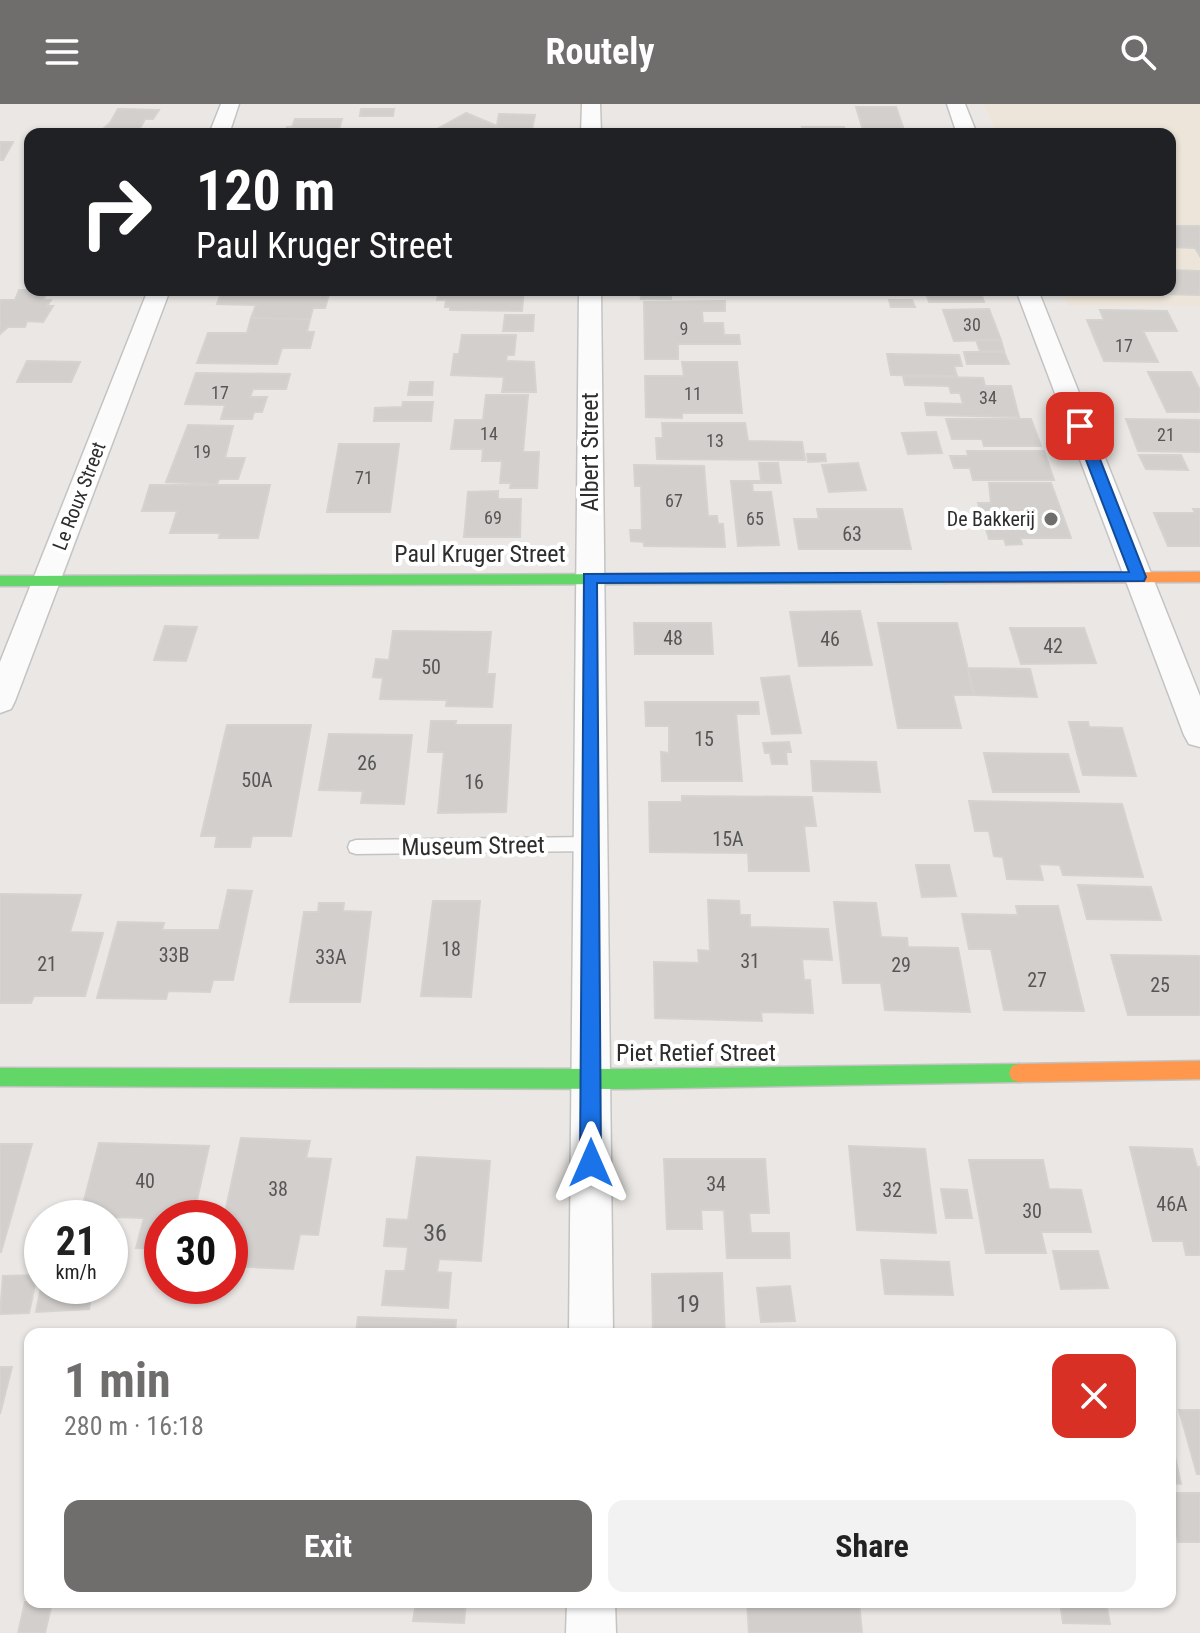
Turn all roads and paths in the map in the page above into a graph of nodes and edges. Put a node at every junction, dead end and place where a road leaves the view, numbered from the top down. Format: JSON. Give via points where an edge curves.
{"nodes":[{"id":1,"x":230,"y":104,"type":"edge"},
{"id":2,"x":591,"y":104,"type":"edge"},
{"id":3,"x":956,"y":104,"type":"edge"},
{"id":4,"x":221,"y":128,"type":"edge"},
{"id":5,"x":591,"y":128,"type":"edge"},
{"id":6,"x":965,"y":128,"type":"edge"},
{"id":7,"x":157,"y":296,"type":"edge"},
{"id":8,"x":590,"y":296,"type":"edge"},
{"id":9,"x":1029,"y":296,"type":"edge"},
{"id":10,"x":1139,"y":577,"type":"junction"},
{"id":11,"x":1200,"y":577,"type":"edge"},
{"id":12,"x":589,"y":578,"type":"junction"},
{"id":13,"x":0,"y":581,"type":"edge"},
{"id":14,"x":47,"y":581,"type":"junction"},
{"id":15,"x":0,"y":701,"type":"edge"},
{"id":16,"x":1200,"y":735,"type":"edge"},
{"id":17,"x":591,"y":844,"type":"junction"},
{"id":18,"x":356,"y":847,"type":"dead end"},
{"id":19,"x":1200,"y":1070,"type":"edge"},
{"id":20,"x":0,"y":1077,"type":"edge"},
{"id":21,"x":591,"y":1077,"type":"junction"},
{"id":22,"x":591,"y":1328,"type":"edge"},
{"id":23,"x":591,"y":1608,"type":"edge"},
{"id":24,"x":591,"y":1633,"type":"edge"}],
"edges":[{"from":1,"to":4,"type":"street"},
{"from":2,"to":5,"type":"street"},
{"from":3,"to":6,"type":"street"},
{"from":7,"to":14,"type":"street","name":"Le Roux Street"},
{"from":8,"to":12,"type":"street","name":"Albert Street"},
{"from":9,"to":10,"type":"street"},
{"from":10,"to":11,"type":"street","name":"Paul Kruger Street"},
{"from":10,"to":12,"type":"street","name":"Paul Kruger Street"},
{"from":10,"to":16,"type":"street"},
{"from":12,"to":14,"type":"street","name":"Paul Kruger Street"},
{"from":12,"to":17,"type":"street","name":"Albert Street"},
{"from":13,"to":14,"type":"street","name":"Paul Kruger Street"},
{"from":14,"to":15,"type":"street","name":"Le Roux Street"},
{"from":17,"to":18,"type":"lane","name":"Museum Street"},
{"from":17,"to":21,"type":"street","name":"Albert Street"},
{"from":19,"to":21,"type":"street","name":"Piet Retief Street"},
{"from":20,"to":21,"type":"street","name":"Piet Retief Street"},
{"from":21,"to":22,"type":"street","name":"Albert Street"},
{"from":23,"to":24,"type":"street"}]}
